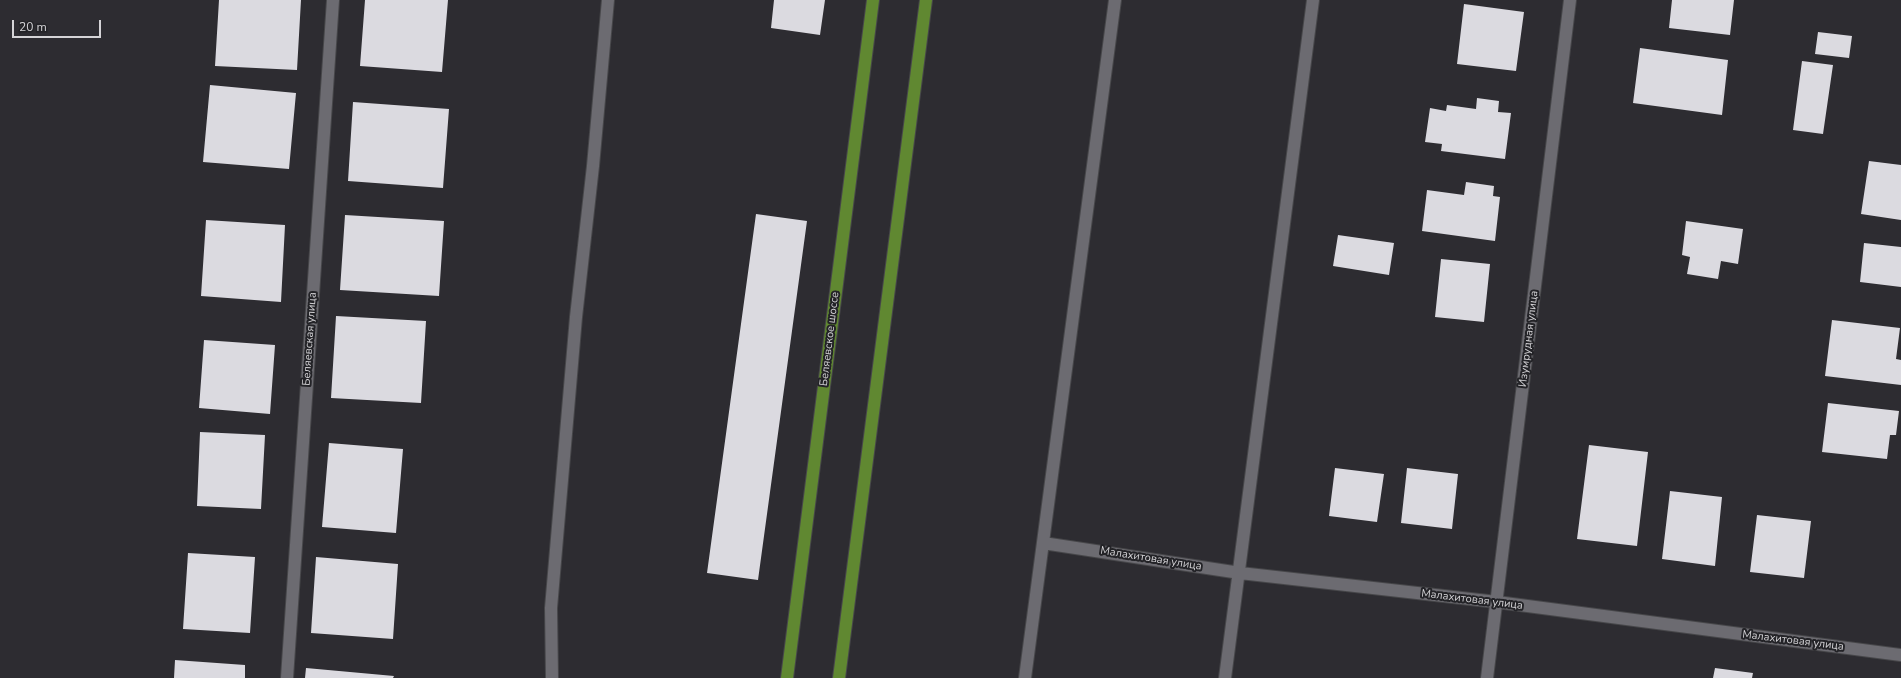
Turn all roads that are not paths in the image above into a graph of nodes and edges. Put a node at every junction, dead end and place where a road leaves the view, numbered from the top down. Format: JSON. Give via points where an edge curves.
{"nodes":[{"id":1,"x":333,"y":0,"type":"edge"},
{"id":2,"x":608,"y":0,"type":"edge"},
{"id":3,"x":873,"y":0,"type":"edge"},
{"id":4,"x":926,"y":0,"type":"edge"},
{"id":5,"x":1115,"y":0,"type":"edge"},
{"id":6,"x":1313,"y":0,"type":"edge"},
{"id":7,"x":1570,"y":0,"type":"edge"},
{"id":8,"x":1043,"y":543,"type":"junction"},
{"id":9,"x":1240,"y":573,"type":"junction"},
{"id":10,"x":1497,"y":602,"type":"junction"},
{"id":11,"x":1901,"y":655,"type":"edge"},
{"id":12,"x":287,"y":678,"type":"edge"},
{"id":13,"x":552,"y":678,"type":"edge"},
{"id":14,"x":787,"y":678,"type":"edge"},
{"id":15,"x":840,"y":678,"type":"edge"},
{"id":16,"x":1025,"y":678,"type":"edge"},
{"id":17,"x":1225,"y":678,"type":"edge"},
{"id":18,"x":1487,"y":678,"type":"edge"}],
"edges":[{"from":1,"to":12,"type":"street","name":"Беляевская улица"},
{"from":2,"to":13,"type":"street","via":[[576,317],[552,600]]},
{"from":3,"to":14,"type":"main road","name":"Беляевское шоссе"},
{"from":4,"to":15,"type":"main road"},
{"from":5,"to":8,"type":"street"},
{"from":6,"to":9,"type":"street"},
{"from":7,"to":10,"type":"street","name":"Изумрудная улица"},
{"from":8,"to":9,"type":"street","name":"Малахитовая улица"},
{"from":8,"to":16,"type":"street"},
{"from":9,"to":10,"type":"street","name":"Малахитовая улица"},
{"from":9,"to":17,"type":"street"},
{"from":10,"to":11,"type":"street","name":"Малахитовая улица"},
{"from":10,"to":18,"type":"street","name":"Изумрудная улица"}]}
